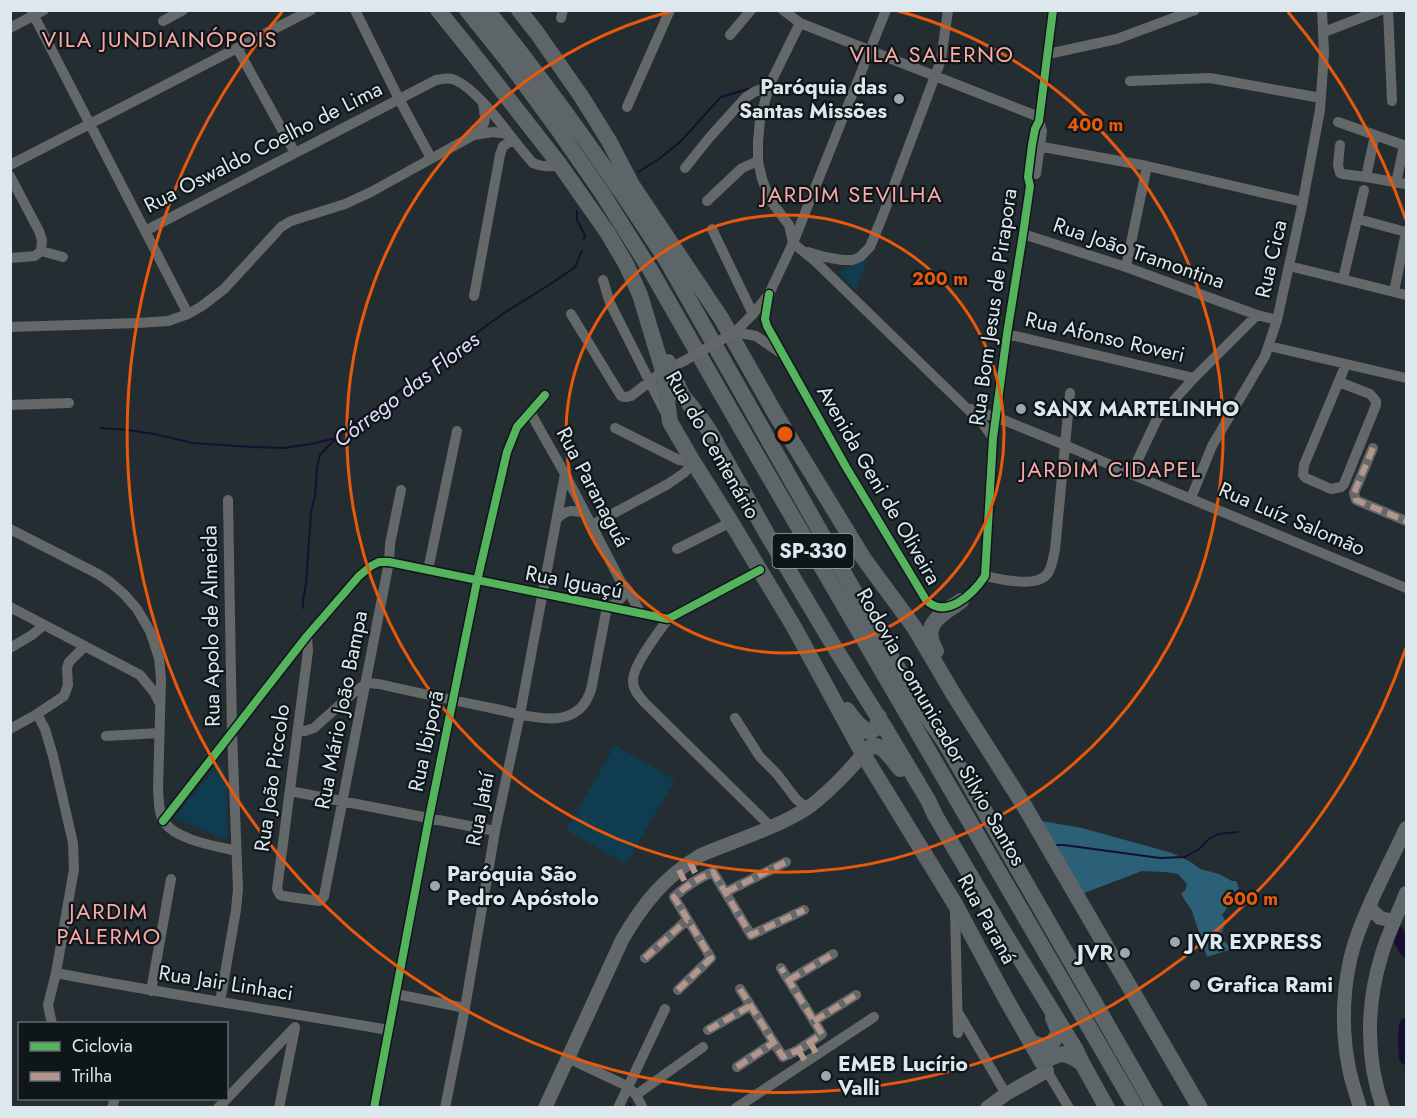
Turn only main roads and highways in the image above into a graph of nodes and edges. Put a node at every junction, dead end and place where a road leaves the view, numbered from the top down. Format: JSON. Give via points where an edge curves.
{"nodes":[{"id":1,"x":438,"y":10,"type":"edge"},
{"id":2,"x":467,"y":10,"type":"edge"},
{"id":3,"x":487,"y":10,"type":"edge"},
{"id":4,"x":513,"y":10,"type":"edge"},
{"id":5,"x":519,"y":10,"type":"edge"},
{"id":6,"x":627,"y":199,"type":"junction"},
{"id":7,"x":673,"y":370,"type":"junction"},
{"id":8,"x":718,"y":448,"type":"junction"},
{"id":9,"x":694,"y":462,"type":"junction"},
{"id":10,"x":961,"y":601,"type":"road end"},
{"id":11,"x":815,"y":665,"type":"junction"},
{"id":12,"x":954,"y":695,"type":"junction"},
{"id":13,"x":879,"y":717,"type":"junction"},
{"id":14,"x":863,"y":754,"type":"junction"},
{"id":15,"x":935,"y":815,"type":"junction"},
{"id":16,"x":1407,"y":828,"type":"edge"},
{"id":17,"x":1392,"y":860,"type":"junction"},
{"id":18,"x":1407,"y":860,"type":"edge"},
{"id":19,"x":1407,"y":893,"type":"edge"},
{"id":20,"x":1369,"y":907,"type":"junction"},
{"id":21,"x":1394,"y":921,"type":"junction"},
{"id":22,"x":1047,"y":1002,"type":"junction"},
{"id":23,"x":1059,"y":1032,"type":"junction"},
{"id":24,"x":1030,"y":1042,"type":"junction"},
{"id":25,"x":1058,"y":1054,"type":"junction"},
{"id":26,"x":1082,"y":1063,"type":"junction"},
{"id":27,"x":1044,"y":1067,"type":"junction"},
{"id":28,"x":545,"y":1107,"type":"edge"},
{"id":29,"x":987,"y":1107,"type":"edge"},
{"id":30,"x":1107,"y":1107,"type":"edge"},
{"id":31,"x":1136,"y":1107,"type":"edge"},
{"id":32,"x":1155,"y":1107,"type":"edge"},
{"id":33,"x":1200,"y":1107,"type":"edge"},
{"id":34,"x":1360,"y":1107,"type":"edge"},
{"id":35,"x":1383,"y":1107,"type":"edge"}],
"edges":[{"from":1,"to":7,"type":"highway","via":[[560,165],[607,232],[626,264]]},
{"from":2,"to":31,"type":"highway","name":"Rodovia Comunicador Silvio Santos","number":"SP-330","via":[[557,128],[651,271]]},
{"from":3,"to":6,"type":"highway","name":"Rodovia Comunicador Silvio Santos","number":"SP-330"},
{"from":4,"to":6,"type":"highway","via":[[559,79]]},
{"from":5,"to":12,"type":"highway","via":[[581,96],[632,184],[721,318],[864,559],[914,627]]},
{"from":6,"to":32,"type":"highway","name":"Rodovia Comunicador Silvio Santos","number":"SP-330","via":[[683,289],[917,702],[951,753]]},
{"from":7,"to":8,"type":"highway","via":[[682,395]]},
{"from":7,"to":9,"type":"highway","name":"Rua do Centenário","via":[[670,422]]},
{"from":8,"to":9,"type":"highway","via":[[704,439],[695,441]]},
{"from":8,"to":13,"type":"highway"},
{"from":9,"to":11,"type":"highway","name":"Rua do Centenário"},
{"from":10,"to":12,"type":"highway","via":[[939,615],[929,634],[953,680]]},
{"from":11,"to":13,"type":"highway","via":[[866,731],[876,728]]},
{"from":11,"to":14,"type":"highway","name":"Rua do Centenário"},
{"from":12,"to":33,"type":"highway","via":[[1041,833]]},
{"from":13,"to":15,"type":"highway"},
{"from":14,"to":15,"type":"highway","via":[[870,747],[879,747]]},
{"from":14,"to":24,"type":"highway","name":"Rua Paraná","via":[[955,904]]},
{"from":14,"to":28,"type":"main road","via":[[807,808],[708,852],[685,866],[646,902],[622,940]]},
{"from":15,"to":22,"type":"highway"},
{"from":16,"to":17,"type":"main road"},
{"from":17,"to":18,"type":"main road"},
{"from":17,"to":20,"type":"main road"},
{"from":19,"to":21,"type":"main road"},
{"from":20,"to":21,"type":"main road","via":[[1380,918]]},
{"from":20,"to":34,"type":"main road","via":[[1353,948],[1344,1021],[1348,1064]]},
{"from":21,"to":35,"type":"main road","via":[[1375,977],[1370,1021],[1372,1060]]},
{"from":22,"to":23,"type":"highway"},
{"from":22,"to":26,"type":"highway"},
{"from":23,"to":24,"type":"highway","via":[[1048,1047]]},
{"from":23,"to":25,"type":"highway","via":[[1063,1044]]},
{"from":24,"to":27,"type":"highway","name":"Rua Paraná"},
{"from":25,"to":26,"type":"highway","via":[[1067,1054]]},
{"from":25,"to":27,"type":"highway"},
{"from":26,"to":30,"type":"highway"},
{"from":27,"to":29,"type":"main road"}]}
